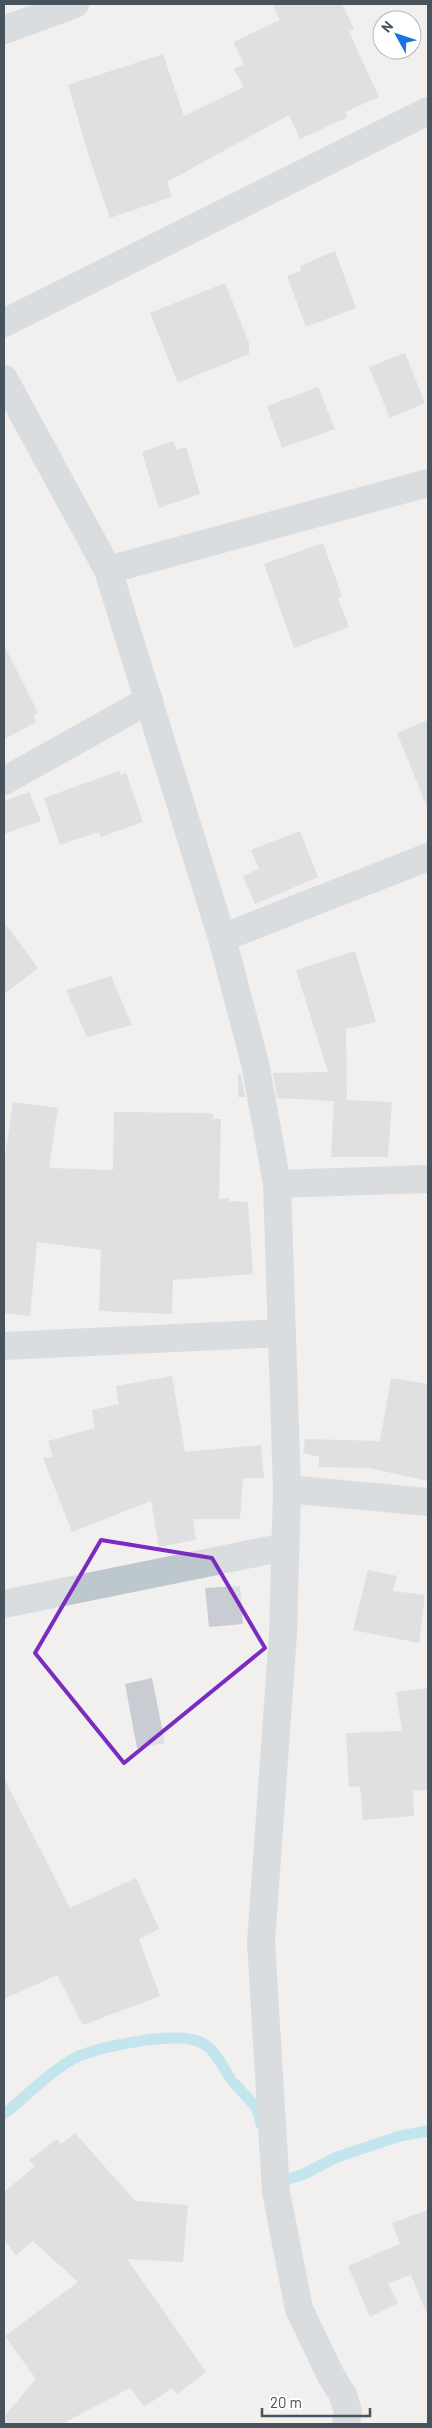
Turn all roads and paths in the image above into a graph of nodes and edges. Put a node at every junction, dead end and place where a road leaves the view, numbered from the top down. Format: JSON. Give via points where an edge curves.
{"nodes":[{"id":1,"x":75,"y":4,"type":"edge"},
{"id":2,"x":4,"y":30,"type":"edge"},
{"id":3,"x":428,"y":111,"type":"edge"},
{"id":4,"x":4,"y":323,"type":"edge"},
{"id":5,"x":4,"y":379,"type":"edge"},
{"id":6,"x":428,"y":483,"type":"edge"},
{"id":7,"x":108,"y":570,"type":"junction"},
{"id":8,"x":148,"y":700,"type":"junction"},
{"id":9,"x":4,"y":781,"type":"edge"},
{"id":10,"x":428,"y":857,"type":"edge"},
{"id":11,"x":222,"y":938,"type":"junction"},
{"id":12,"x":428,"y":1179,"type":"edge"},
{"id":13,"x":277,"y":1184,"type":"junction"},
{"id":14,"x":281,"y":1334,"type":"junction"},
{"id":15,"x":4,"y":1346,"type":"edge"},
{"id":16,"x":287,"y":1489,"type":"junction"},
{"id":17,"x":428,"y":1502,"type":"edge"},
{"id":18,"x":285,"y":1547,"type":"junction"},
{"id":19,"x":4,"y":1604,"type":"edge"},
{"id":20,"x":352,"y":2420,"type":"edge"}],
"edges":[{"from":1,"to":2,"type":"street"},
{"from":3,"to":4,"type":"street"},
{"from":5,"to":7,"type":"street"},
{"from":6,"to":7,"type":"street"},
{"from":7,"to":8,"type":"street"},
{"from":8,"to":9,"type":"street"},
{"from":8,"to":11,"type":"street"},
{"from":10,"to":11,"type":"street"},
{"from":11,"to":13,"type":"street","via":[[255,1063]]},
{"from":12,"to":13,"type":"street"},
{"from":13,"to":14,"type":"street"},
{"from":14,"to":15,"type":"street"},
{"from":14,"to":16,"type":"street"},
{"from":16,"to":17,"type":"street"},
{"from":16,"to":18,"type":"street"},
{"from":18,"to":19,"type":"street"},
{"from":18,"to":20,"type":"street","via":[[283,1634],[261,1942],[276,2192],[300,2309]]}]}
